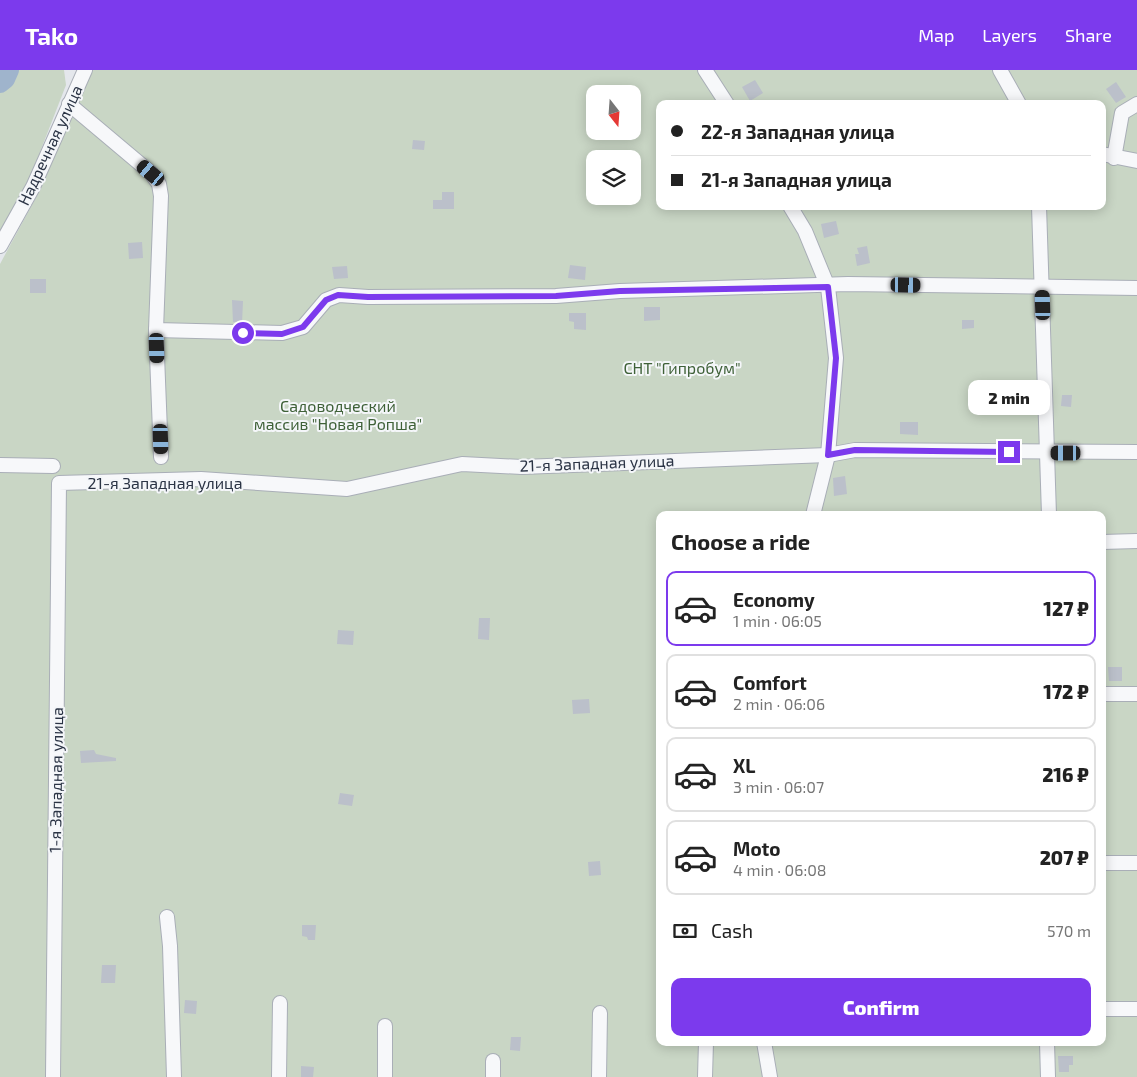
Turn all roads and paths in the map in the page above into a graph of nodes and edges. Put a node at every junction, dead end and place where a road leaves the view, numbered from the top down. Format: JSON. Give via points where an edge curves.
{"nodes":[{"id":1,"x":85,"y":70,"type":"edge"},
{"id":2,"x":705,"y":70,"type":"edge"},
{"id":3,"x":1000,"y":70,"type":"edge"},
{"id":4,"x":724,"y":100,"type":"edge"},
{"id":5,"x":1017,"y":100,"type":"edge"},
{"id":6,"x":68,"y":104,"type":"junction"},
{"id":7,"x":1137,"y":104,"type":"edge"},
{"id":8,"x":1108,"y":156,"type":"edge"},
{"id":9,"x":1137,"y":161,"type":"edge"},
{"id":10,"x":792,"y":210,"type":"edge"},
{"id":11,"x":1039,"y":210,"type":"edge"},
{"id":12,"x":0,"y":246,"type":"edge"},
{"id":13,"x":1043,"y":286,"type":"junction"},
{"id":14,"x":828,"y":287,"type":"junction"},
{"id":15,"x":1137,"y":288,"type":"edge"},
{"id":16,"x":156,"y":330,"type":"junction"},
{"id":17,"x":1137,"y":452,"type":"edge"},
{"id":18,"x":1048,"y":453,"type":"junction"},
{"id":19,"x":828,"y":455,"type":"junction"},
{"id":20,"x":161,"y":457,"type":"dead end"},
{"id":21,"x":0,"y":465,"type":"edge"},
{"id":22,"x":53,"y":466,"type":"dead end"},
{"id":23,"x":59,"y":483,"type":"joint"},
{"id":24,"x":814,"y":511,"type":"edge"},
{"id":25,"x":1049,"y":511,"type":"edge"},
{"id":26,"x":1137,"y":541,"type":"edge"},
{"id":27,"x":1106,"y":542,"type":"edge"},
{"id":28,"x":1106,"y":694,"type":"edge"},
{"id":29,"x":1137,"y":694,"type":"edge"},
{"id":30,"x":1106,"y":863,"type":"edge"},
{"id":31,"x":1137,"y":863,"type":"edge"},
{"id":32,"x":166,"y":917,"type":"dead end"},
{"id":33,"x":280,"y":1003,"type":"dead end"},
{"id":34,"x":1106,"y":1009,"type":"edge"},
{"id":35,"x":1137,"y":1009,"type":"edge"},
{"id":36,"x":600,"y":1013,"type":"dead end"},
{"id":37,"x":385,"y":1026,"type":"dead end"},
{"id":38,"x":706,"y":1046,"type":"edge"},
{"id":39,"x":765,"y":1046,"type":"edge"},
{"id":40,"x":1047,"y":1046,"type":"edge"},
{"id":41,"x":493,"y":1062,"type":"dead end"},
{"id":42,"x":53,"y":1077,"type":"edge"},
{"id":43,"x":174,"y":1077,"type":"edge"},
{"id":44,"x":280,"y":1077,"type":"edge"},
{"id":45,"x":385,"y":1077,"type":"edge"},
{"id":46,"x":493,"y":1077,"type":"edge"},
{"id":47,"x":599,"y":1077,"type":"edge"},
{"id":48,"x":705,"y":1077,"type":"edge"},
{"id":49,"x":770,"y":1077,"type":"edge"},
{"id":50,"x":1048,"y":1077,"type":"edge"}],
"edges":[{"from":1,"to":6,"type":"street","name":"Надречная улица"},
{"from":2,"to":4,"type":"street"},
{"from":3,"to":5,"type":"street"},
{"from":6,"to":12,"type":"street","name":"Надречная улица","via":[[33,187]]},
{"from":6,"to":16,"type":"street","via":[[151,173],[159,184]]},
{"from":7,"to":8,"type":"street","via":[[1122,112]]},
{"from":8,"to":9,"type":"street"},
{"from":10,"to":14,"type":"street","via":[[805,231]]},
{"from":11,"to":13,"type":"street"},
{"from":13,"to":14,"type":"street","via":[[848,284]]},
{"from":13,"to":15,"type":"street"},
{"from":13,"to":18,"type":"street"},
{"from":14,"to":16,"type":"street","via":[[620,291],[556,296],[338,295],[326,300],[303,327],[282,334]]},
{"from":14,"to":19,"type":"street","via":[[836,358]]},
{"from":16,"to":20,"type":"street"},
{"from":17,"to":18,"type":"street","name":"21-я Западная улица"},
{"from":18,"to":19,"type":"street","name":"21-я Западная улица","via":[[855,450]]},
{"from":18,"to":25,"type":"street"},
{"from":19,"to":23,"type":"street","name":"21-я Западная улица","via":[[522,467],[462,464],[347,489],[201,480]]},
{"from":19,"to":24,"type":"street"},
{"from":21,"to":22,"type":"street"},
{"from":23,"to":42,"type":"street","name":"1-я Западная улица"},
{"from":26,"to":27,"type":"street"},
{"from":28,"to":29,"type":"street"},
{"from":30,"to":31,"type":"street"},
{"from":32,"to":43,"type":"street","via":[[170,946]]},
{"from":33,"to":44,"type":"street"},
{"from":34,"to":35,"type":"street"},
{"from":36,"to":47,"type":"street"},
{"from":37,"to":45,"type":"street"},
{"from":38,"to":48,"type":"street"},
{"from":39,"to":49,"type":"street"},
{"from":40,"to":50,"type":"street"},
{"from":41,"to":46,"type":"street"}]}
